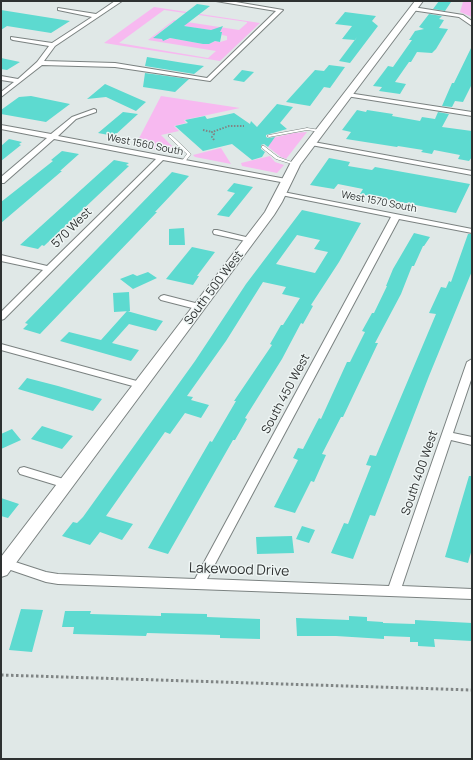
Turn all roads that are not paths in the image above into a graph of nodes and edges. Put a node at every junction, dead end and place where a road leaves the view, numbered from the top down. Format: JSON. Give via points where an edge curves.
{"nodes":[{"id":1,"x":119,"y":1,"type":"edge"},
{"id":2,"x":219,"y":1,"type":"edge"},
{"id":3,"x":416,"y":5,"type":"edge"},
{"id":4,"x":60,"y":9,"type":"dead end"},
{"id":5,"x":98,"y":16,"type":"junction"},
{"id":6,"x":472,"y":24,"type":"edge"},
{"id":7,"x":13,"y":38,"type":"dead end"},
{"id":8,"x":53,"y":45,"type":"junction"},
{"id":9,"x":40,"y":63,"type":"junction"},
{"id":10,"x":1,"y":78,"type":"edge"},
{"id":11,"x":19,"y":81,"type":"junction"},
{"id":12,"x":1,"y":95,"type":"edge"},
{"id":13,"x":348,"y":95,"type":"junction"},
{"id":14,"x":94,"y":111,"type":"dead end"},
{"id":15,"x":472,"y":114,"type":"edge"},
{"id":16,"x":1,"y":127,"type":"edge"},
{"id":17,"x":320,"y":131,"type":"junction"},
{"id":18,"x":170,"y":136,"type":"dead end"},
{"id":19,"x":269,"y":136,"type":"dead end"},
{"id":20,"x":53,"y":137,"type":"junction"},
{"id":21,"x":311,"y":144,"type":"junction"},
{"id":22,"x":263,"y":147,"type":"dead end"},
{"id":23,"x":161,"y":158,"type":"junction"},
{"id":24,"x":183,"y":162,"type":"junction"},
{"id":25,"x":295,"y":164,"type":"junction"},
{"id":26,"x":472,"y":173,"type":"edge"},
{"id":27,"x":1,"y":181,"type":"edge"},
{"id":28,"x":286,"y":181,"type":"junction"},
{"id":29,"x":281,"y":193,"type":"junction"},
{"id":30,"x":396,"y":216,"type":"junction"},
{"id":31,"x":472,"y":231,"type":"edge"},
{"id":32,"x":217,"y":232,"type":"dead end"},
{"id":33,"x":250,"y":240,"type":"junction"},
{"id":34,"x":1,"y":258,"type":"edge"},
{"id":35,"x":48,"y":269,"type":"junction"},
{"id":36,"x":164,"y":298,"type":"dead end"},
{"id":37,"x":200,"y":307,"type":"junction"},
{"id":38,"x":1,"y":317,"type":"edge"},
{"id":39,"x":1,"y":347,"type":"edge"},
{"id":40,"x":472,"y":362,"type":"edge"},
{"id":41,"x":140,"y":385,"type":"junction"},
{"id":42,"x":447,"y":434,"type":"junction"},
{"id":43,"x":472,"y":441,"type":"edge"},
{"id":44,"x":24,"y":471,"type":"dead end"},
{"id":45,"x":66,"y":484,"type":"junction"},
{"id":46,"x":4,"y":567,"type":"edge"},
{"id":47,"x":199,"y":583,"type":"junction"},
{"id":48,"x":394,"y":591,"type":"junction"},
{"id":49,"x":472,"y":594,"type":"edge"}],
"edges":[{"from":1,"to":5,"type":"street"},
{"from":2,"to":9,"type":"street","via":[[280,10],[208,80],[115,65]]},
{"from":3,"to":6,"type":"street","via":[[456,15]]},
{"from":3,"to":13,"type":"main road","name":"South 500 West"},
{"from":4,"to":5,"type":"street"},
{"from":5,"to":8,"type":"street"},
{"from":7,"to":8,"type":"street"},
{"from":8,"to":9,"type":"street"},
{"from":9,"to":11,"type":"street"},
{"from":10,"to":11,"type":"street"},
{"from":11,"to":12,"type":"street"},
{"from":13,"to":15,"type":"street"},
{"from":13,"to":17,"type":"main road","name":"South 500 West"},
{"from":14,"to":20,"type":"street","via":[[74,118]]},
{"from":16,"to":20,"type":"street","name":"West 1560 South"},
{"from":17,"to":19,"type":"lane","via":[[308,129]]},
{"from":17,"to":21,"type":"main road","name":"South 500 West"},
{"from":18,"to":24,"type":"lane","via":[[189,154]]},
{"from":20,"to":23,"type":"street","name":"West 1560 South"},
{"from":20,"to":27,"type":"street"},
{"from":21,"to":25,"type":"main road","name":"South 500 West"},
{"from":21,"to":26,"type":"street"},
{"from":22,"to":25,"type":"lane","via":[[277,158]]},
{"from":23,"to":24,"type":"street","name":"West 1560 South"},
{"from":23,"to":35,"type":"street","name":"570 West"},
{"from":24,"to":28,"type":"street","name":"West 1560 South"},
{"from":25,"to":28,"type":"main road","name":"South 500 West"},
{"from":28,"to":29,"type":"main road","name":"South 500 West"},
{"from":29,"to":30,"type":"street","name":"West 1570 South"},
{"from":29,"to":33,"type":"main road","name":"South 500 West","via":[[274,208]]},
{"from":30,"to":31,"type":"street","name":"West 1570 South"},
{"from":30,"to":47,"type":"street","name":"South 450 West"},
{"from":32,"to":33,"type":"street"},
{"from":33,"to":37,"type":"main road","name":"South 500 West"},
{"from":34,"to":35,"type":"street"},
{"from":35,"to":38,"type":"street","name":"570 West"},
{"from":36,"to":37,"type":"street"},
{"from":37,"to":41,"type":"main road","name":"South 500 West"},
{"from":39,"to":41,"type":"street"},
{"from":40,"to":42,"type":"street","name":"South 400 West"},
{"from":41,"to":45,"type":"main road","name":"South 500 West"},
{"from":42,"to":43,"type":"street"},
{"from":42,"to":48,"type":"street","name":"South 400 West"},
{"from":44,"to":45,"type":"street"},
{"from":45,"to":46,"type":"main road","name":"South 500 West"},
{"from":46,"to":47,"type":"street","name":"Lakewood Drive","via":[[58,579]]},
{"from":47,"to":48,"type":"street","name":"Lakewood Drive"},
{"from":48,"to":49,"type":"street","name":"Lakewood Drive"}]}
